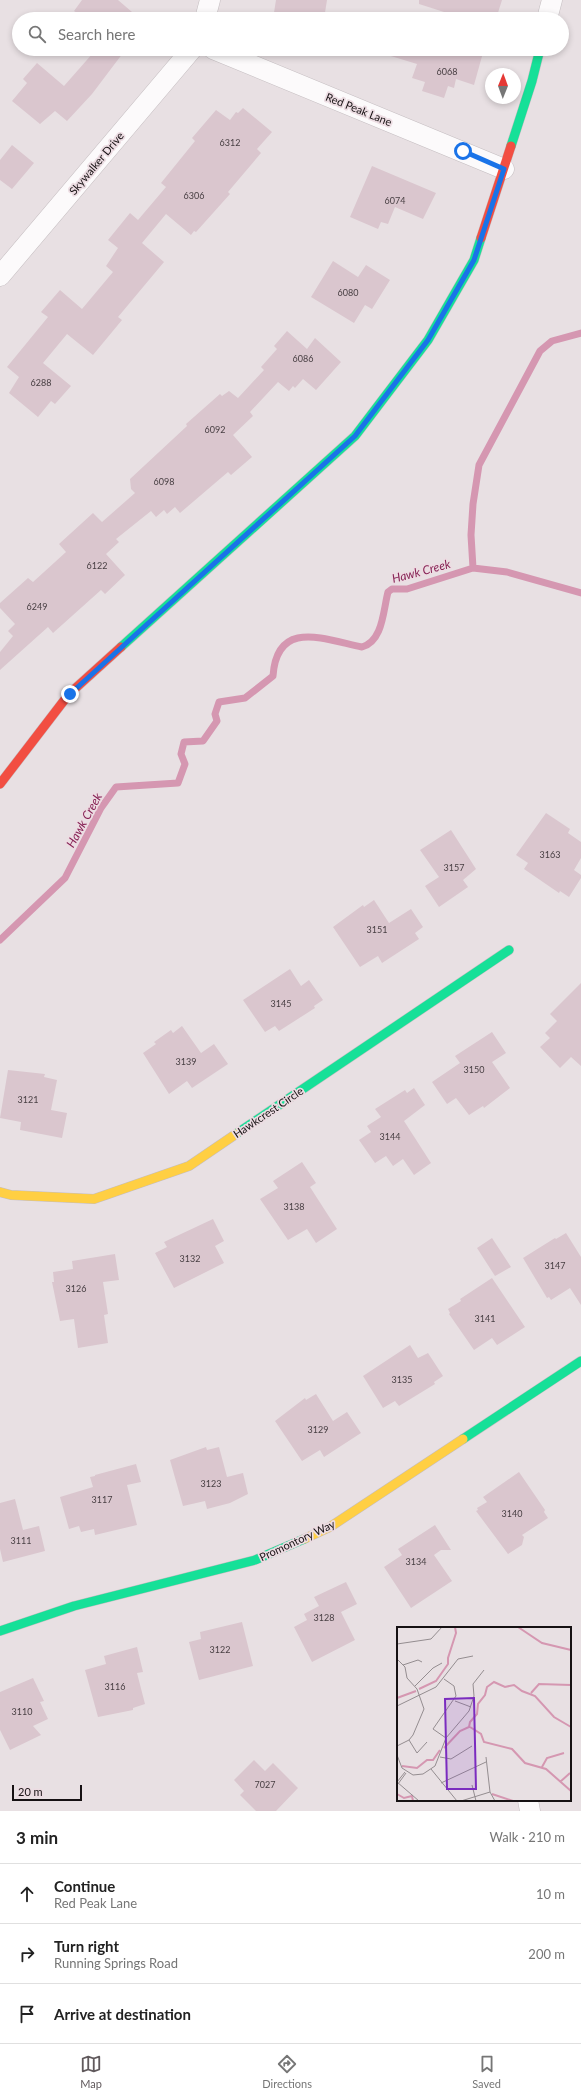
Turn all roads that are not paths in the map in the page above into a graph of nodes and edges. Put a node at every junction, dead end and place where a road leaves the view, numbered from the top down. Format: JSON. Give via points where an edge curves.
{"nodes":[{"id":1,"x":210,"y":0,"type":"edge"},
{"id":2,"x":552,"y":0,"type":"edge"},
{"id":3,"x":207,"y":12,"type":"edge"},
{"id":4,"x":549,"y":12,"type":"edge"},
{"id":5,"x":186,"y":56,"type":"edge"},
{"id":6,"x":230,"y":56,"type":"edge"},
{"id":7,"x":538,"y":56,"type":"edge"},
{"id":8,"x":504,"y":169,"type":"junction"},
{"id":9,"x":0,"y":276,"type":"edge"},
{"id":10,"x":0,"y":782,"type":"edge"},
{"id":11,"x":509,"y":950,"type":"dead end"},
{"id":12,"x":0,"y":1192,"type":"edge"},
{"id":13,"x":581,"y":1361,"type":"edge"},
{"id":14,"x":0,"y":1631,"type":"edge"},
{"id":15,"x":528,"y":1801,"type":"edge"},
{"id":16,"x":530,"y":1811,"type":"edge"}],
"edges":[{"from":1,"to":3,"type":"street"},
{"from":2,"to":4,"type":"street"},
{"from":5,"to":9,"type":"street","name":"Skywalker Drive"},
{"from":6,"to":8,"type":"street","name":"Red Peak Lane"},
{"from":7,"to":8,"type":"street"},
{"from":8,"to":10,"type":"street","via":[[474,260],[428,340],[355,436],[70,694]]},
{"from":11,"to":12,"type":"street","name":"Hawkcrest Circle","via":[[189,1166],[94,1199],[10,1195]]},
{"from":13,"to":14,"type":"street","name":"Promontory Way","via":[[330,1527],[255,1560],[74,1606]]},
{"from":15,"to":16,"type":"street"}]}
